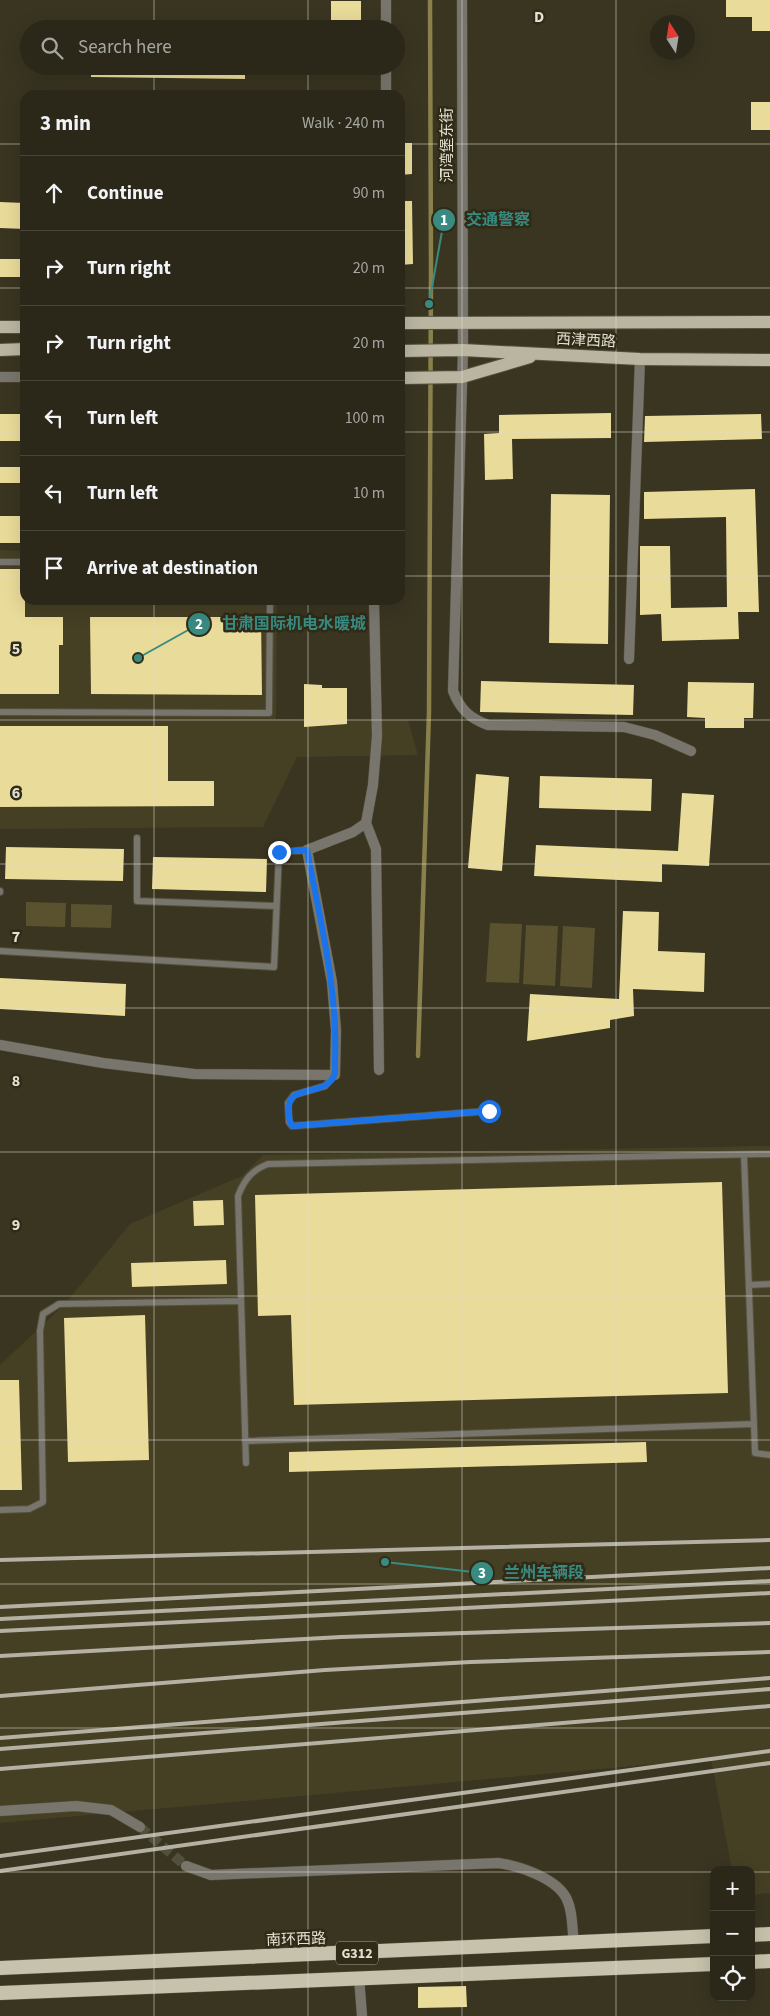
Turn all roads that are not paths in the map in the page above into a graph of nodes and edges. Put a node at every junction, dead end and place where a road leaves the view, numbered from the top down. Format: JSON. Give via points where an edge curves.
{"nodes":[{"id":1,"x":386,"y":0,"type":"edge"},
{"id":2,"x":462,"y":0,"type":"edge"},
{"id":3,"x":386,"y":20,"type":"edge"},
{"id":4,"x":386,"y":75,"type":"edge"},
{"id":5,"x":386,"y":90,"type":"edge"},
{"id":6,"x":456,"y":322,"type":"junction"},
{"id":7,"x":770,"y":322,"type":"edge"},
{"id":8,"x":405,"y":323,"type":"edge"},
{"id":9,"x":0,"y":327,"type":"edge"},
{"id":10,"x":20,"y":327,"type":"edge"},
{"id":11,"x":20,"y":349,"type":"edge"},
{"id":12,"x":0,"y":350,"type":"edge"},
{"id":13,"x":457,"y":350,"type":"junction"},
{"id":14,"x":405,"y":351,"type":"edge"},
{"id":15,"x":540,"y":354,"type":"junction"},
{"id":16,"x":640,"y":358,"type":"junction"},
{"id":17,"x":770,"y":360,"type":"edge"},
{"id":18,"x":0,"y":377,"type":"edge"},
{"id":19,"x":20,"y":377,"type":"edge"},
{"id":20,"x":462,"y":377,"type":"junction"},
{"id":21,"x":405,"y":378,"type":"edge"},
{"id":22,"x":0,"y":562,"type":"edge"},
{"id":23,"x":20,"y":562,"type":"edge"},
{"id":24,"x":270,"y":605,"type":"edge"},
{"id":25,"x":374,"y":605,"type":"edge"},
{"id":26,"x":629,"y":659,"type":"dead end"},
{"id":27,"x":0,"y":712,"type":"edge"},
{"id":28,"x":691,"y":751,"type":"dead end"},
{"id":29,"x":366,"y":823,"type":"junction"},
{"id":30,"x":138,"y":838,"type":"dead end"},
{"id":31,"x":307,"y":850,"type":"junction"},
{"id":32,"x":276,"y":906,"type":"junction"},
{"id":33,"x":0,"y":950,"type":"edge"},
{"id":34,"x":0,"y":1045,"type":"edge"},
{"id":35,"x":379,"y":1070,"type":"dead end"},
{"id":36,"x":334,"y":1075,"type":"junction"},
{"id":37,"x":489,"y":1111,"type":"dead end"},
{"id":38,"x":770,"y":1154,"type":"edge"},
{"id":39,"x":744,"y":1155,"type":"junction"},
{"id":40,"x":770,"y":1284,"type":"edge"},
{"id":41,"x":749,"y":1285,"type":"junction"},
{"id":42,"x":241,"y":1301,"type":"junction"},
{"id":43,"x":754,"y":1424,"type":"junction"},
{"id":44,"x":245,"y":1441,"type":"junction"},
{"id":45,"x":770,"y":1455,"type":"edge"},
{"id":46,"x":246,"y":1463,"type":"dead end"},
{"id":47,"x":0,"y":1510,"type":"edge"},
{"id":48,"x":0,"y":1811,"type":"edge"},
{"id":49,"x":140,"y":1827,"type":"tunnel mouth"},
{"id":50,"x":186,"y":1866,"type":"tunnel mouth"},
{"id":51,"x":770,"y":1934,"type":"edge"},
{"id":52,"x":755,"y":1935,"type":"edge"},
{"id":53,"x":710,"y":1936,"type":"edge"},
{"id":54,"x":574,"y":1942,"type":"junction"},
{"id":55,"x":770,"y":1961,"type":"edge"},
{"id":56,"x":755,"y":1962,"type":"edge"},
{"id":57,"x":710,"y":1964,"type":"edge"},
{"id":58,"x":0,"y":1968,"type":"edge"},
{"id":59,"x":359,"y":1977,"type":"junction"},
{"id":60,"x":0,"y":1993,"type":"edge"},
{"id":61,"x":362,"y":2016,"type":"edge"}],
"edges":[{"from":1,"to":3,"type":"street"},
{"from":2,"to":6,"type":"street","name":"河湾堡东街"},
{"from":4,"to":5,"type":"street"},
{"from":6,"to":7,"type":"main road","name":"西津西路"},
{"from":6,"to":8,"type":"main road","name":"西津西路"},
{"from":6,"to":13,"type":"street","name":"河湾堡东街"},
{"from":9,"to":10,"type":"main road"},
{"from":11,"to":12,"type":"main road"},
{"from":13,"to":14,"type":"main road","name":"西津西路"},
{"from":13,"to":15,"type":"main road","name":"西津西路"},
{"from":13,"to":20,"type":"street","name":"河湾堡东街"},
{"from":15,"to":16,"type":"main road","name":"西津西路"},
{"from":15,"to":20,"type":"main road"},
{"from":16,"to":17,"type":"main road","name":"西津西路"},
{"from":16,"to":26,"type":"street"},
{"from":18,"to":19,"type":"street"},
{"from":20,"to":21,"type":"main road"},
{"from":20,"to":28,"type":"street","name":"河湾堡东街","via":[[453,691],[458,703],[465,713],[488,725],[624,727]]},
{"from":22,"to":23,"type":"lane"},
{"from":24,"to":27,"type":"lane","via":[[270,713]]},
{"from":25,"to":29,"type":"street","via":[[376,736],[373,785]]},
{"from":29,"to":31,"type":"street","via":[[353,832]]},
{"from":29,"to":35,"type":"street","via":[[376,849]]},
{"from":30,"to":32,"type":"lane","via":[[137,901]]},
{"from":31,"to":32,"type":"lane","via":[[279,852]]},
{"from":31,"to":36,"type":"street","via":[[332,982],[336,1030]]},
{"from":32,"to":33,"type":"lane","via":[[274,967]]},
{"from":34,"to":36,"type":"street","via":[[103,1063],[194,1074]]},
{"from":36,"to":37,"type":"lane","via":[[325,1086],[294,1095],[288,1103],[292,1126]]},
{"from":38,"to":39,"type":"lane"},
{"from":39,"to":41,"type":"lane"},
{"from":39,"to":42,"type":"lane","via":[[268,1164],[252,1172],[238,1196]]},
{"from":40,"to":41,"type":"lane"},
{"from":41,"to":43,"type":"lane"},
{"from":42,"to":44,"type":"lane"},
{"from":42,"to":47,"type":"lane","via":[[59,1304],[43,1314],[40,1331],[43,1502],[29,1509]]},
{"from":43,"to":44,"type":"lane"},
{"from":43,"to":45,"type":"lane","via":[[755,1453]]},
{"from":44,"to":46,"type":"lane"},
{"from":48,"to":49,"type":"street","via":[[76,1806],[111,1810]]},
{"from":50,"to":54,"type":"street","via":[[211,1875],[510,1865],[544,1878],[561,1893],[568,1902]]},
{"from":51,"to":52,"type":"highway"},
{"from":53,"to":54,"type":"highway","name":"南环西路","number":"G312"},
{"from":54,"to":58,"type":"highway","name":"南环西路","number":"G312"},
{"from":55,"to":56,"type":"highway"},
{"from":57,"to":59,"type":"highway","number":"G312"},
{"from":59,"to":60,"type":"highway","number":"G312"},
{"from":59,"to":61,"type":"street"}]}
